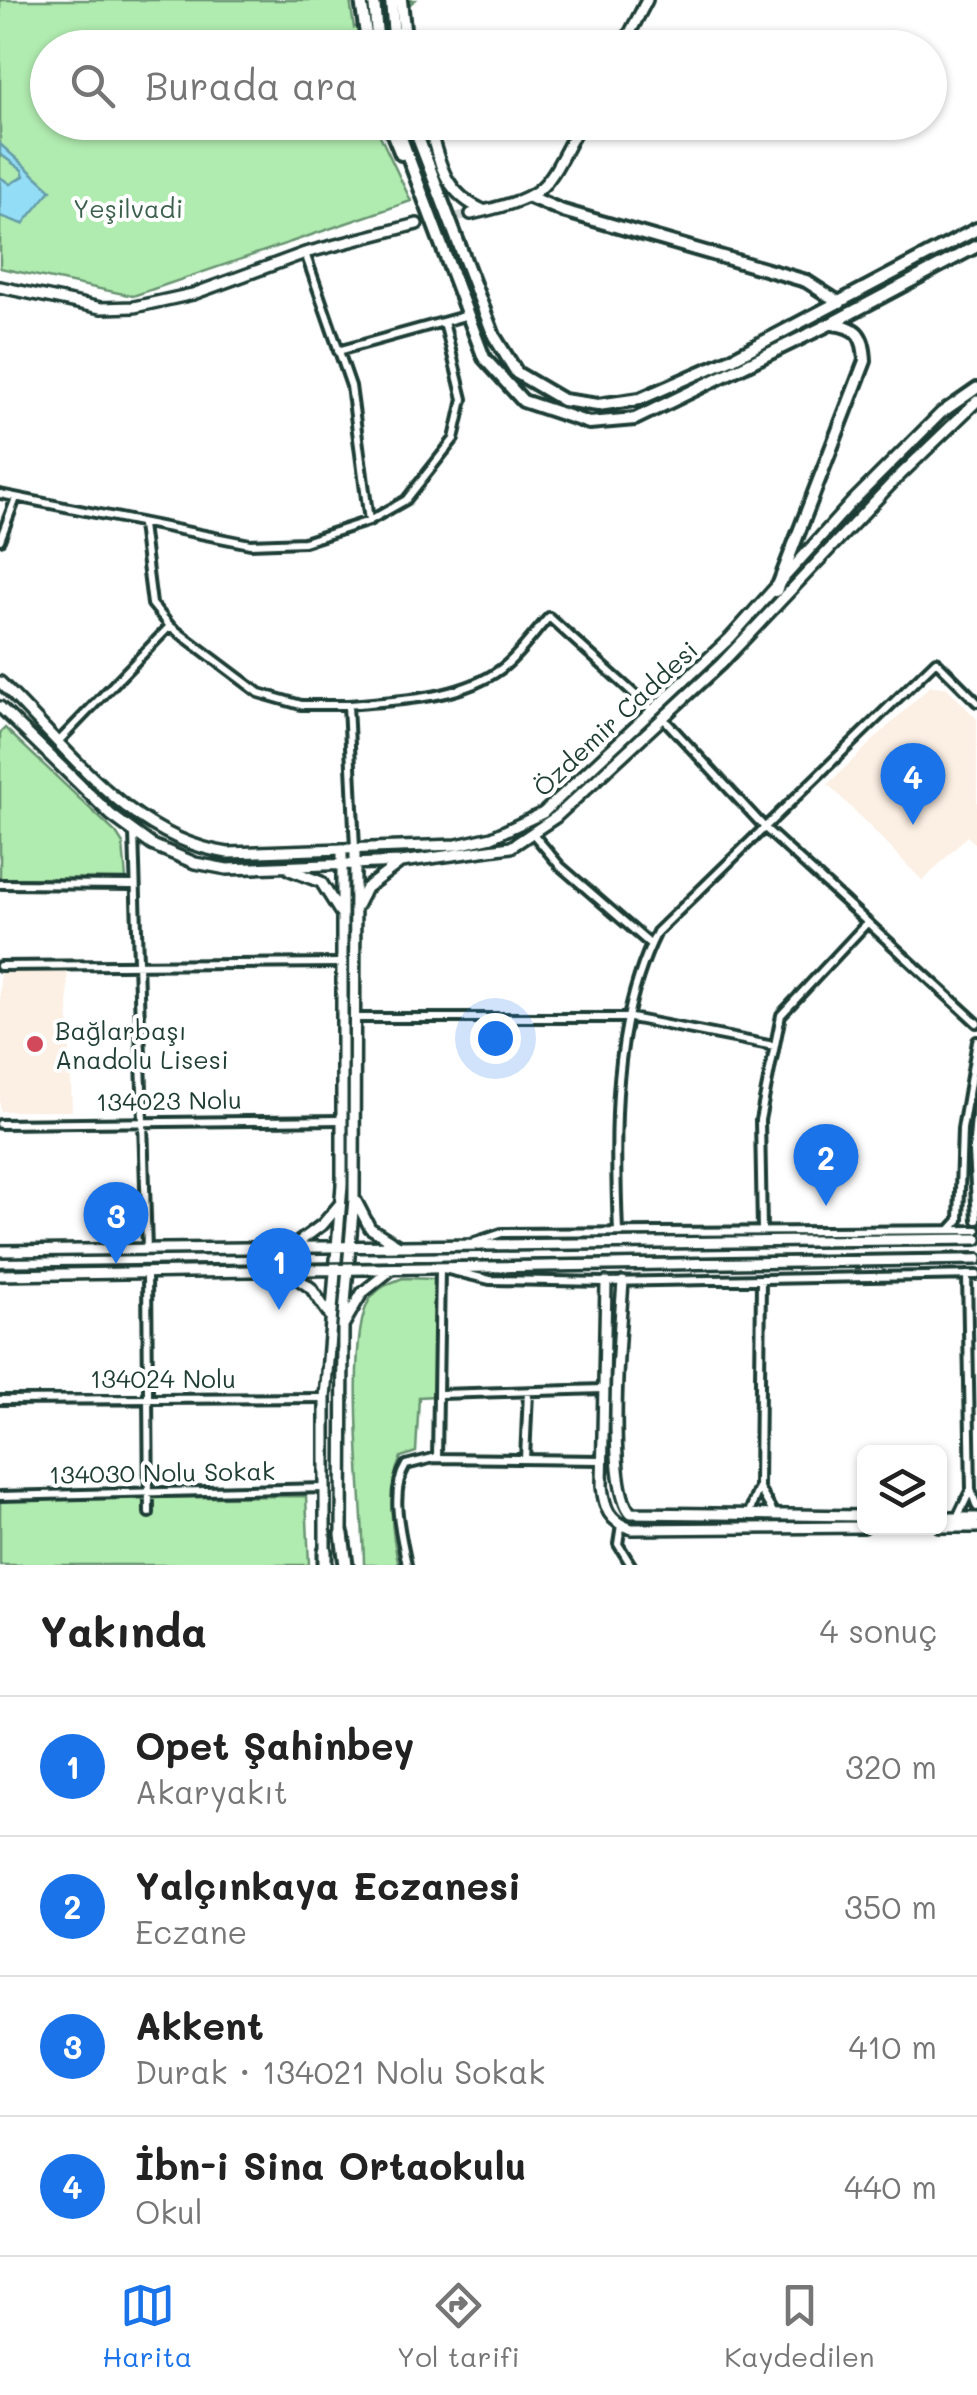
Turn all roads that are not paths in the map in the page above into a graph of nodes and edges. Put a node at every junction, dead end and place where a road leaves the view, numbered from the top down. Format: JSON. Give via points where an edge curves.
{"nodes":[{"id":1,"x":361,"y":0,"type":"edge"},
{"id":2,"x":374,"y":0,"type":"edge"},
{"id":3,"x":390,"y":0,"type":"edge"},
{"id":4,"x":401,"y":0,"type":"edge"},
{"id":5,"x":648,"y":0,"type":"edge"},
{"id":6,"x":365,"y":30,"type":"edge"},
{"id":7,"x":376,"y":30,"type":"edge"},
{"id":8,"x":392,"y":30,"type":"edge"},
{"id":9,"x":404,"y":30,"type":"edge"},
{"id":10,"x":632,"y":30,"type":"edge"},
{"id":11,"x":397,"y":140,"type":"edge"},
{"id":12,"x":402,"y":140,"type":"edge"},
{"id":13,"x":420,"y":140,"type":"edge"},
{"id":14,"x":433,"y":140,"type":"edge"},
{"id":15,"x":571,"y":140,"type":"edge"},
{"id":16,"x":413,"y":174,"type":"junction"},
{"id":17,"x":532,"y":198,"type":"junction"},
{"id":18,"x":485,"y":211,"type":"junction"},
{"id":19,"x":472,"y":214,"type":"tunnel mouth"},
{"id":20,"x":417,"y":224,"type":"tunnel mouth"},
{"id":21,"x":977,"y":229,"type":"edge"},
{"id":22,"x":977,"y":246,"type":"edge"},
{"id":23,"x":305,"y":253,"type":"junction"},
{"id":24,"x":0,"y":286,"type":"edge"},
{"id":25,"x":840,"y":304,"type":"junction"},
{"id":26,"x":469,"y":315,"type":"junction"},
{"id":27,"x":444,"y":322,"type":"junction"},
{"id":28,"x":832,"y":324,"type":"junction"},
{"id":29,"x":338,"y":351,"type":"junction"},
{"id":30,"x":977,"y":388,"type":"edge"},
{"id":31,"x":977,"y":401,"type":"edge"},
{"id":32,"x":0,"y":494,"type":"edge"},
{"id":33,"x":16,"y":498,"type":"junction"},
{"id":34,"x":368,"y":521,"type":"junction"},
{"id":35,"x":142,"y":526,"type":"junction"},
{"id":36,"x":0,"y":540,"type":"edge"},
{"id":37,"x":776,"y":591,"type":"junction"},
{"id":38,"x":170,"y":626,"type":"junction"},
{"id":39,"x":0,"y":682,"type":"edge"},
{"id":40,"x":977,"y":702,"type":"edge"},
{"id":41,"x":348,"y":704,"type":"junction"},
{"id":42,"x":652,"y":710,"type":"junction"},
{"id":43,"x":3,"y":715,"type":"edge"},
{"id":44,"x":663,"y":718,"type":"junction"},
{"id":45,"x":59,"y":741,"type":"junction"},
{"id":46,"x":766,"y":829,"type":"junction"},
{"id":47,"x":134,"y":833,"type":"junction"},
{"id":48,"x":534,"y":836,"type":"junction"},
{"id":49,"x":342,"y":848,"type":"junction"},
{"id":50,"x":356,"y":848,"type":"junction"},
{"id":51,"x":401,"y":862,"type":"junction"},
{"id":52,"x":342,"y":864,"type":"junction"},
{"id":53,"x":356,"y":864,"type":"junction"},
{"id":54,"x":283,"y":868,"type":"junction"},
{"id":55,"x":0,"y":884,"type":"edge"},
{"id":56,"x":133,"y":885,"type":"junction"},
{"id":57,"x":356,"y":908,"type":"junction"},
{"id":58,"x":341,"y":914,"type":"junction"},
{"id":59,"x":867,"y":923,"type":"junction"},
{"id":60,"x":650,"y":944,"type":"junction"},
{"id":61,"x":341,"y":963,"type":"junction"},
{"id":62,"x":135,"y":965,"type":"junction"},
{"id":63,"x":0,"y":966,"type":"edge"},
{"id":64,"x":355,"y":1018,"type":"junction"},
{"id":65,"x":631,"y":1018,"type":"junction"},
{"id":66,"x":977,"y":1022,"type":"edge"},
{"id":67,"x":977,"y":1041,"type":"edge"},
{"id":68,"x":774,"y":1046,"type":"junction"},
{"id":69,"x":977,"y":1105,"type":"edge"},
{"id":70,"x":339,"y":1120,"type":"junction"},
{"id":71,"x":143,"y":1121,"type":"junction"},
{"id":72,"x":0,"y":1124,"type":"edge"},
{"id":73,"x":354,"y":1199,"type":"junction"},
{"id":74,"x":342,"y":1202,"type":"junction"},
{"id":75,"x":976,"y":1219,"type":"edge"},
{"id":76,"x":959,"y":1220,"type":"junction"},
{"id":77,"x":762,"y":1230,"type":"junction"},
{"id":78,"x":977,"y":1230,"type":"edge"},
{"id":79,"x":949,"y":1231,"type":"junction"},
{"id":80,"x":618,"y":1232,"type":"junction"},
{"id":81,"x":977,"y":1239,"type":"edge"},
{"id":82,"x":459,"y":1247,"type":"junction"},
{"id":83,"x":290,"y":1248,"type":"junction"},
{"id":84,"x":338,"y":1248,"type":"junction"},
{"id":85,"x":352,"y":1248,"type":"junction"},
{"id":86,"x":401,"y":1248,"type":"junction"},
{"id":87,"x":0,"y":1250,"type":"edge"},
{"id":88,"x":147,"y":1250,"type":"junction"},
{"id":89,"x":977,"y":1259,"type":"edge"},
{"id":90,"x":393,"y":1268,"type":"junction"},
{"id":91,"x":440,"y":1268,"type":"junction"},
{"id":92,"x":336,"y":1270,"type":"junction"},
{"id":93,"x":348,"y":1270,"type":"junction"},
{"id":94,"x":286,"y":1271,"type":"junction"},
{"id":95,"x":147,"y":1274,"type":"junction"},
{"id":96,"x":977,"y":1274,"type":"edge"},
{"id":97,"x":0,"y":1275,"type":"edge"},
{"id":98,"x":967,"y":1275,"type":"junction"},
{"id":99,"x":762,"y":1279,"type":"junction"},
{"id":100,"x":606,"y":1282,"type":"junction"},
{"id":101,"x":623,"y":1282,"type":"junction"},
{"id":102,"x":606,"y":1295,"type":"junction"},
{"id":103,"x":622,"y":1296,"type":"junction"},
{"id":104,"x":332,"y":1317,"type":"junction"},
{"id":105,"x":343,"y":1326,"type":"junction"},
{"id":106,"x":603,"y":1389,"type":"junction"},
{"id":107,"x":528,"y":1392,"type":"junction"},
{"id":108,"x":441,"y":1394,"type":"junction"},
{"id":109,"x":145,"y":1397,"type":"junction"},
{"id":110,"x":325,"y":1398,"type":"junction"},
{"id":111,"x":0,"y":1400,"type":"edge"},
{"id":112,"x":437,"y":1458,"type":"junction"},
{"id":113,"x":526,"y":1459,"type":"junction"},
{"id":114,"x":602,"y":1460,"type":"junction"},
{"id":115,"x":759,"y":1487,"type":"junction"},
{"id":116,"x":326,"y":1488,"type":"junction"},
{"id":117,"x":970,"y":1490,"type":"junction"},
{"id":118,"x":148,"y":1492,"type":"junction"},
{"id":119,"x":0,"y":1496,"type":"edge"},
{"id":120,"x":977,"y":1506,"type":"edge"},
{"id":121,"x":148,"y":1513,"type":"dead end"},
{"id":122,"x":774,"y":1514,"type":"junction"},
{"id":123,"x":748,"y":1516,"type":"junction"},
{"id":124,"x":857,"y":1516,"type":"edge"},
{"id":125,"x":947,"y":1518,"type":"edge"},
{"id":126,"x":957,"y":1518,"type":"junction"},
{"id":127,"x":977,"y":1518,"type":"edge"},
{"id":128,"x":621,"y":1526,"type":"junction"},
{"id":129,"x":857,"y":1527,"type":"edge"},
{"id":130,"x":947,"y":1527,"type":"edge"},
{"id":131,"x":977,"y":1527,"type":"edge"},
{"id":132,"x":342,"y":1534,"type":"joint"},
{"id":133,"x":325,"y":1551,"type":"joint"},
{"id":134,"x":325,"y":1565,"type":"edge"},
{"id":135,"x":345,"y":1565,"type":"edge"},
{"id":136,"x":407,"y":1565,"type":"edge"},
{"id":137,"x":631,"y":1565,"type":"edge"}],
"edges":[{"from":1,"to":6,"type":"main road"},
{"from":2,"to":7,"type":"main road"},
{"from":3,"to":8,"type":"main road"},
{"from":4,"to":9,"type":"main road"},
{"from":5,"to":10,"type":"main road"},
{"from":11,"to":16,"type":"main road"},
{"from":12,"to":16,"type":"main road"},
{"from":13,"to":25,"type":"main road","via":[[494,336],[517,374],[563,400],[640,400]]},
{"from":14,"to":18,"type":"main road","via":[[444,178],[458,196]]},
{"from":15,"to":17,"type":"main road","via":[[545,188]]},
{"from":16,"to":26,"type":"main road"},
{"from":17,"to":18,"type":"main road"},
{"from":17,"to":25,"type":"main road","via":[[806,281]]},
{"from":18,"to":19,"type":"main road"},
{"from":20,"to":23,"type":"main road"},
{"from":21,"to":25,"type":"main road"},
{"from":22,"to":28,"type":"main road"},
{"from":23,"to":24,"type":"main road","via":[[192,294],[134,307],[101,308]]},
{"from":23,"to":29,"type":"street"},
{"from":26,"to":27,"type":"street"},
{"from":26,"to":28,"type":"main road","via":[[484,358],[504,384],[523,401],[589,424],[635,419]]},
{"from":27,"to":29,"type":"street"},
{"from":27,"to":34,"type":"street","via":[[464,399],[454,439],[406,500]]},
{"from":28,"to":37,"type":"main road","via":[[859,333],[866,361]]},
{"from":29,"to":34,"type":"street","via":[[351,386]]},
{"from":30,"to":37,"type":"main road","name":"Özdemir Caddesi","via":[[941,413],[850,503]]},
{"from":31,"to":44,"type":"main road","name":"Özdemir Caddesi"},
{"from":32,"to":33,"type":"street"},
{"from":33,"to":35,"type":"street"},
{"from":33,"to":36,"type":"street"},
{"from":34,"to":35,"type":"street","via":[[304,542],[250,544]]},
{"from":35,"to":38,"type":"street","via":[[152,604]]},
{"from":37,"to":42,"type":"main road","name":"Özdemir Caddesi"},
{"from":38,"to":41,"type":"street","via":[[259,693],[300,705]]},
{"from":38,"to":45,"type":"street"},
{"from":39,"to":45,"type":"main road","name":"Özdemir Caddesi"},
{"from":40,"to":46,"type":"street","via":[[936,662]]},
{"from":41,"to":42,"type":"street","via":[[453,690],[480,680],[501,669],[549,616]]},
{"from":41,"to":50,"type":"street"},
{"from":42,"to":50,"type":"main road","name":"Özdemir Caddesi","via":[[521,826],[457,844]]},
{"from":43,"to":47,"type":"main road","name":"Özdemir Caddesi"},
{"from":44,"to":46,"type":"street"},
{"from":44,"to":48,"type":"main road","name":"Özdemir Caddesi"},
{"from":45,"to":49,"type":"main road","name":"Özdemir Caddesi","via":[[126,808],[202,849]]},
{"from":46,"to":59,"type":"street"},
{"from":46,"to":60,"type":"street"},
{"from":47,"to":54,"type":"main road","name":"Özdemir Caddesi","via":[[195,863]]},
{"from":47,"to":56,"type":"street"},
{"from":48,"to":51,"type":"main road","name":"Özdemir Caddesi","via":[[485,854]]},
{"from":48,"to":60,"type":"street"},
{"from":49,"to":50,"type":"main road","name":"Özdemir Caddesi"},
{"from":49,"to":52,"type":"main road"},
{"from":50,"to":53,"type":"main road"},
{"from":51,"to":53,"type":"main road","name":"Özdemir Caddesi"},
{"from":51,"to":57,"type":"main road","via":[[366,888]]},
{"from":52,"to":53,"type":"main road","name":"Özdemir Caddesi"},
{"from":52,"to":54,"type":"main road","name":"Özdemir Caddesi"},
{"from":52,"to":58,"type":"main road"},
{"from":53,"to":57,"type":"main road"},
{"from":54,"to":58,"type":"main road","via":[[321,882]]},
{"from":55,"to":56,"type":"street"},
{"from":56,"to":62,"type":"street"},
{"from":57,"to":64,"type":"main road"},
{"from":58,"to":61,"type":"main road"},
{"from":59,"to":66,"type":"street"},
{"from":59,"to":68,"type":"street","via":[[786,1006]]},
{"from":60,"to":65,"type":"street"},
{"from":61,"to":62,"type":"street"},
{"from":61,"to":70,"type":"main road"},
{"from":62,"to":63,"type":"street"},
{"from":62,"to":71,"type":"street"},
{"from":64,"to":65,"type":"street"},
{"from":64,"to":73,"type":"main road"},
{"from":65,"to":68,"type":"street"},
{"from":65,"to":80,"type":"street","via":[[615,1142]]},
{"from":67,"to":76,"type":"street","via":[[962,1129]]},
{"from":68,"to":77,"type":"street","via":[[760,1120]]},
{"from":69,"to":75,"type":"street"},
{"from":70,"to":71,"type":"street","name":"134023 Nolu"},
{"from":70,"to":74,"type":"main road"},
{"from":71,"to":72,"type":"street","name":"134023 Nolu"},
{"from":71,"to":88,"type":"street"},
{"from":73,"to":85,"type":"main road"},
{"from":73,"to":86,"type":"main road","via":[[370,1228]]},
{"from":74,"to":83,"type":"main road"},
{"from":74,"to":84,"type":"main road"},
{"from":75,"to":76,"type":"street"},
{"from":76,"to":79,"type":"street"},
{"from":77,"to":79,"type":"street"},
{"from":77,"to":80,"type":"street"},
{"from":78,"to":79,"type":"street"},
{"from":80,"to":82,"type":"street","via":[[502,1234]]},
{"from":81,"to":82,"type":"main road"},
{"from":82,"to":86,"type":"main road"},
{"from":83,"to":84,"type":"main road"},
{"from":83,"to":88,"type":"main road"},
{"from":84,"to":85,"type":"main road"},
{"from":84,"to":92,"type":"main road"},
{"from":85,"to":86,"type":"main road"},
{"from":85,"to":93,"type":"main road"},
{"from":87,"to":88,"type":"main road"},
{"from":89,"to":91,"type":"main road"},
{"from":90,"to":91,"type":"main road"},
{"from":90,"to":93,"type":"main road"},
{"from":90,"to":105,"type":"main road","via":[[362,1293]]},
{"from":91,"to":100,"type":"street","via":[[490,1280]]},
{"from":91,"to":108,"type":"street"},
{"from":92,"to":93,"type":"main road"},
{"from":92,"to":94,"type":"main road"},
{"from":92,"to":104,"type":"main road"},
{"from":93,"to":105,"type":"main road"},
{"from":94,"to":95,"type":"main road"},
{"from":94,"to":104,"type":"main road","via":[[311,1288]]},
{"from":95,"to":97,"type":"main road"},
{"from":95,"to":109,"type":"street"},
{"from":96,"to":98,"type":"street"},
{"from":98,"to":99,"type":"street"},
{"from":98,"to":117,"type":"street"},
{"from":99,"to":101,"type":"street"},
{"from":99,"to":115,"type":"street"},
{"from":100,"to":101,"type":"street"},
{"from":100,"to":102,"type":"main road"},
{"from":101,"to":103,"type":"main road"},
{"from":102,"to":103,"type":"main road"},
{"from":102,"to":106,"type":"main road"},
{"from":103,"to":123,"type":"main road","via":[[622,1503],[642,1515]]},
{"from":104,"to":110,"type":"main road"},
{"from":105,"to":132,"type":"main road"},
{"from":106,"to":107,"type":"street"},
{"from":106,"to":114,"type":"main road"},
{"from":107,"to":108,"type":"street"},
{"from":107,"to":113,"type":"street"},
{"from":108,"to":112,"type":"street"},
{"from":109,"to":110,"type":"street","name":"134024 Nolu"},
{"from":109,"to":111,"type":"street","name":"134024 Nolu"},
{"from":109,"to":118,"type":"street"},
{"from":110,"to":116,"type":"main road"},
{"from":112,"to":113,"type":"street"},
{"from":112,"to":136,"type":"street","via":[[414,1461],[402,1472],[398,1522]]},
{"from":113,"to":114,"type":"street"},
{"from":114,"to":128,"type":"main road","via":[[607,1514]]},
{"from":115,"to":122,"type":"street"},
{"from":115,"to":123,"type":"street"},
{"from":116,"to":118,"type":"street","name":"134030 Nolu Sokak"},
{"from":116,"to":133,"type":"main road"},
{"from":117,"to":120,"type":"street"},
{"from":117,"to":126,"type":"street"},
{"from":118,"to":119,"type":"street","name":"134030 Nolu Sokak"},
{"from":118,"to":121,"type":"street"},
{"from":122,"to":123,"type":"main road"},
{"from":122,"to":124,"type":"main road"},
{"from":125,"to":126,"type":"main road"},
{"from":126,"to":127,"type":"main road"},
{"from":128,"to":129,"type":"main road"},
{"from":128,"to":137,"type":"street","via":[[618,1544]]},
{"from":130,"to":131,"type":"main road"},
{"from":132,"to":135,"type":"highway"},
{"from":133,"to":134,"type":"highway"}]}
